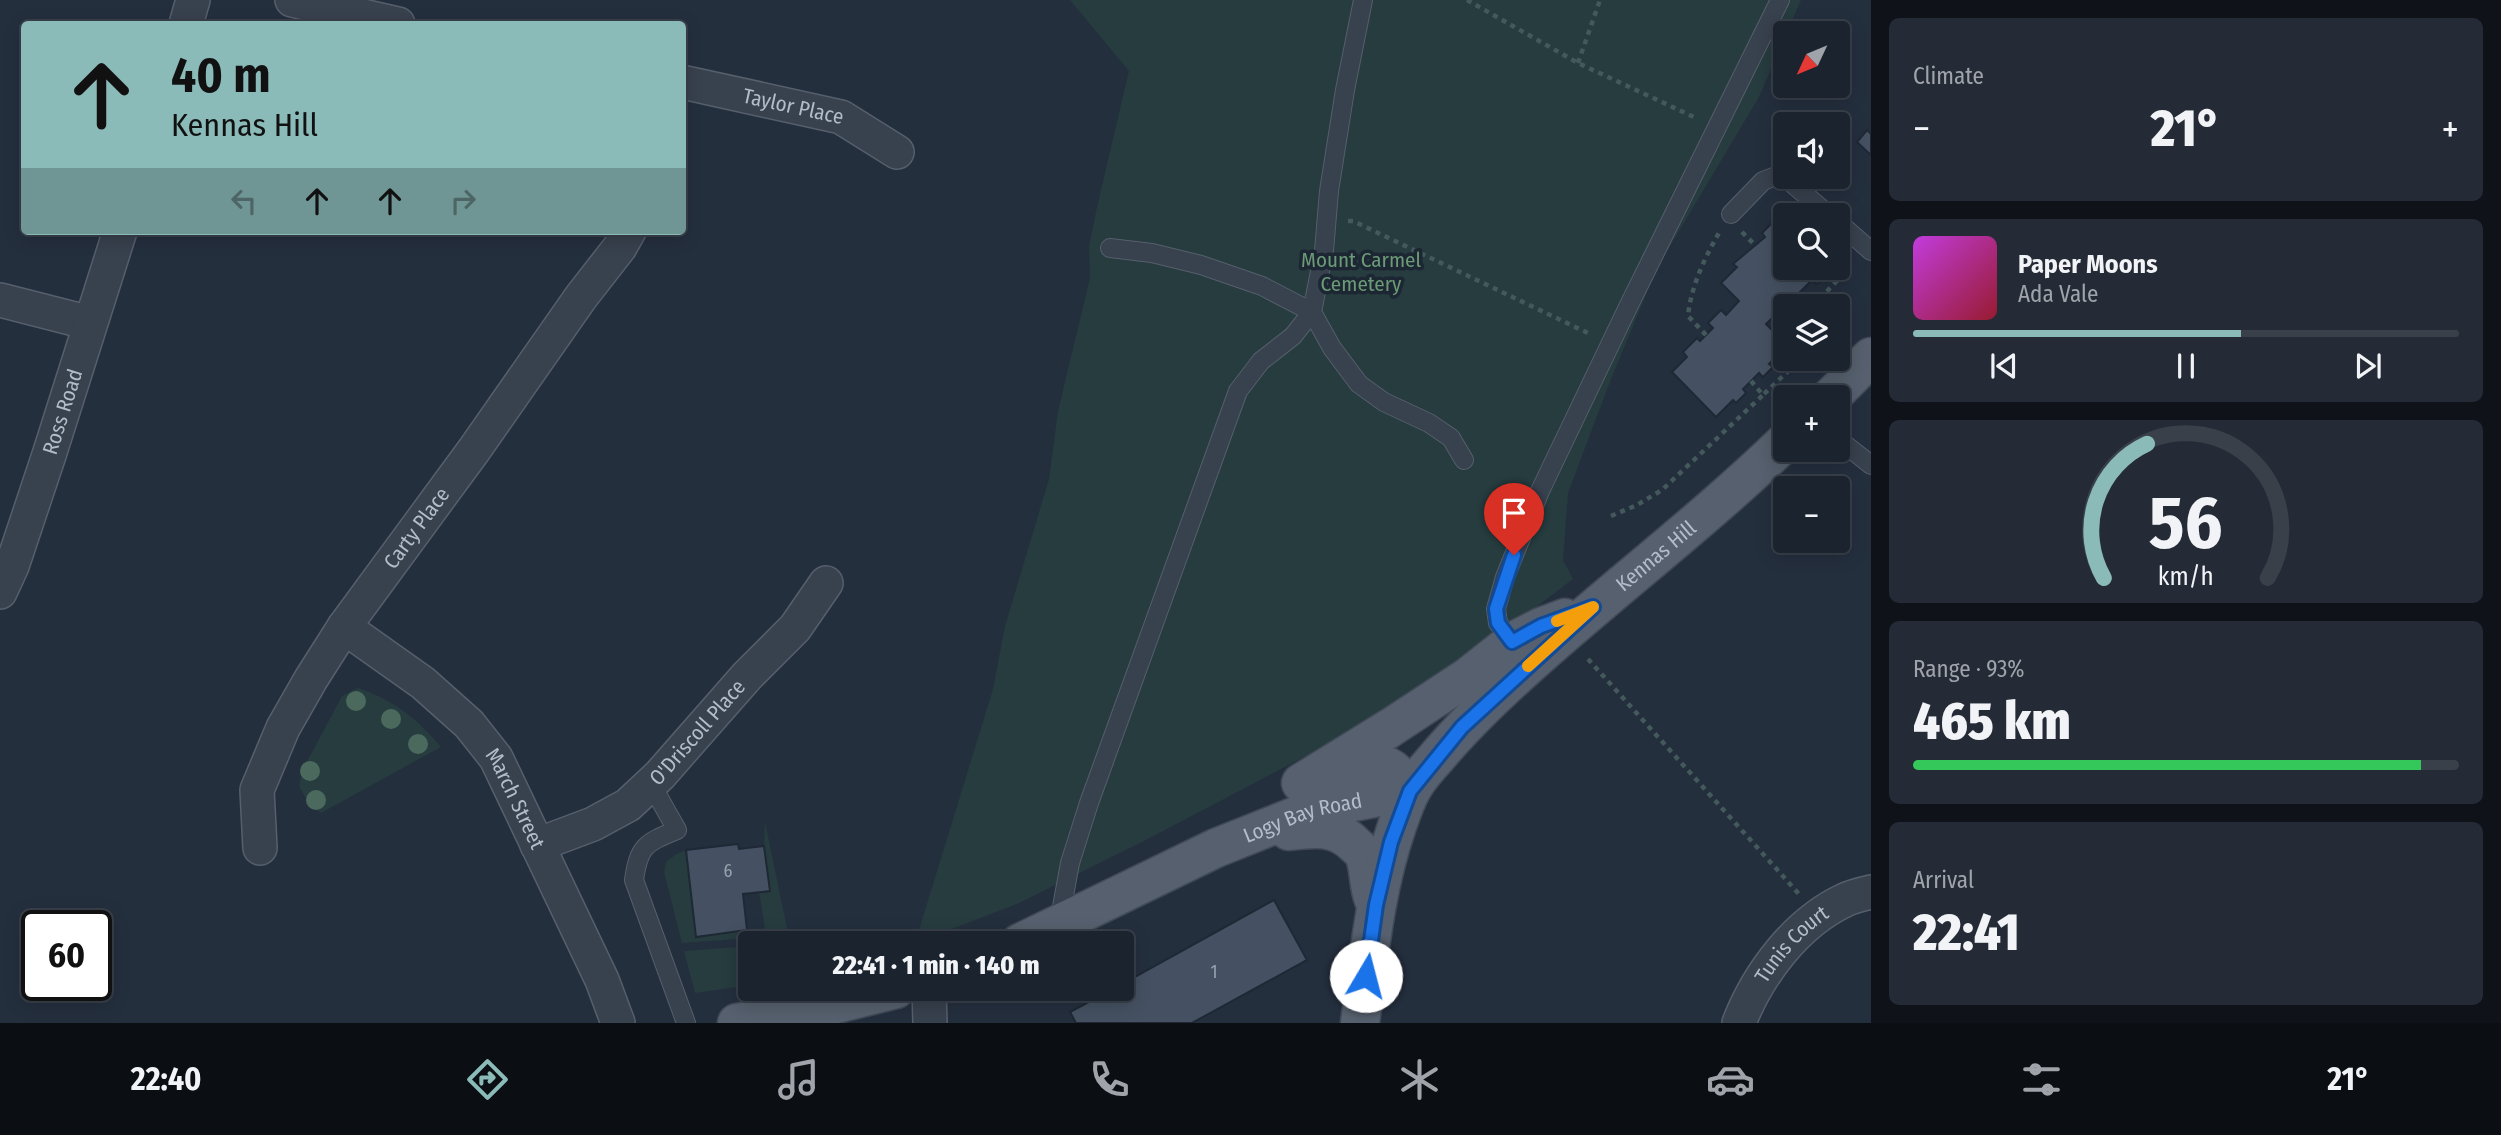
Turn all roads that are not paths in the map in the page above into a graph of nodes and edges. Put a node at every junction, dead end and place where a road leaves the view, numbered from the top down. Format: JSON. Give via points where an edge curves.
{"nodes":[{"id":1,"x":193,"y":0,"type":"edge"},
{"id":2,"x":292,"y":0,"type":"edge"},
{"id":3,"x":1363,"y":0,"type":"edge"},
{"id":4,"x":1780,"y":0,"type":"edge"},
{"id":5,"x":187,"y":21,"type":"edge"},
{"id":6,"x":385,"y":21,"type":"edge"},
{"id":7,"x":686,"y":84,"type":"edge"},
{"id":8,"x":897,"y":152,"type":"dead end"},
{"id":9,"x":1815,"y":203,"type":"edge"},
{"id":10,"x":1731,"y":214,"type":"road end"},
{"id":11,"x":1850,"y":233,"type":"edge"},
{"id":12,"x":119,"y":235,"type":"edge"},
{"id":13,"x":627,"y":235,"type":"edge"},
{"id":14,"x":1110,"y":248,"type":"dead end"},
{"id":15,"x":1869,"y":250,"type":"edge"},
{"id":16,"x":0,"y":300,"type":"edge"},
{"id":17,"x":1312,"y":312,"type":"junction"},
{"id":18,"x":90,"y":323,"type":"junction"},
{"id":19,"x":1871,"y":357,"type":"edge"},
{"id":20,"x":1842,"y":385,"type":"edge"},
{"id":21,"x":1850,"y":448,"type":"edge"},
{"id":22,"x":1773,"y":454,"type":"edge"},
{"id":23,"x":1464,"y":460,"type":"dead end"},
{"id":24,"x":1871,"y":465,"type":"edge"},
{"id":25,"x":826,"y":583,"type":"dead end"},
{"id":26,"x":0,"y":592,"type":"edge"},
{"id":27,"x":1593,"y":607,"type":"junction"},
{"id":28,"x":344,"y":627,"type":"junction"},
{"id":29,"x":1512,"y":642,"type":"junction"},
{"id":30,"x":1300,"y":783,"type":"junction"},
{"id":31,"x":651,"y":784,"type":"junction"},
{"id":32,"x":1410,"y":791,"type":"junction"},
{"id":33,"x":1265,"y":829,"type":"junction"},
{"id":34,"x":537,"y":845,"type":"junction"},
{"id":35,"x":260,"y":848,"type":"dead end"},
{"id":36,"x":1216,"y":848,"type":"junction"},
{"id":37,"x":1871,"y":892,"type":"edge"},
{"id":38,"x":1376,"y":905,"type":"junction"},
{"id":39,"x":1059,"y":925,"type":"junction"},
{"id":40,"x":1046,"y":931,"type":"edge"},
{"id":41,"x":848,"y":1001,"type":"edge"},
{"id":42,"x":929,"y":1001,"type":"edge"},
{"id":43,"x":618,"y":1023,"type":"edge"},
{"id":44,"x":685,"y":1023,"type":"edge"},
{"id":45,"x":737,"y":1023,"type":"edge"},
{"id":46,"x":930,"y":1023,"type":"edge"},
{"id":47,"x":1360,"y":1023,"type":"edge"},
{"id":48,"x":1739,"y":1023,"type":"edge"}],
"edges":[{"from":1,"to":5,"type":"street"},
{"from":2,"to":6,"type":"street"},
{"from":3,"to":17,"type":"lane"},
{"from":4,"to":29,"type":"lane","via":[[1610,344],[1505,577],[1496,609],[1498,623]]},
{"from":7,"to":8,"type":"street","name":"Taylor Place","via":[[841,117]]},
{"from":9,"to":10,"type":"lane","via":[[1781,174],[1763,181]]},
{"from":11,"to":15,"type":"lane"},
{"from":12,"to":18,"type":"street","name":"Ross Road"},
{"from":13,"to":28,"type":"street","name":"Carty Place"},
{"from":14,"to":17,"type":"lane","via":[[1200,265],[1262,286]]},
{"from":16,"to":18,"type":"street"},
{"from":17,"to":23,"type":"lane","via":[[1359,384],[1451,438]]},
{"from":17,"to":39,"type":"lane","via":[[1293,337],[1261,361],[1238,391],[1089,803],[1070,863]]},
{"from":18,"to":26,"type":"street","name":"Ross Road"},
{"from":19,"to":20,"type":"main road"},
{"from":21,"to":24,"type":"lane"},
{"from":22,"to":27,"type":"main road","name":"Kennas Hill","via":[[1670,547]]},
{"from":25,"to":31,"type":"street","name":"O'Driscoll Place","via":[[795,628]]},
{"from":27,"to":29,"type":"main road"},
{"from":27,"to":32,"type":"main road","name":"Kennas Hill","via":[[1462,727]]},
{"from":28,"to":34,"type":"street","name":"March Street","via":[[423,683],[469,724],[496,758]]},
{"from":28,"to":35,"type":"street","name":"Carty Place","via":[[283,728],[257,790]]},
{"from":29,"to":30,"type":"main road","via":[[1469,676]]},
{"from":30,"to":32,"type":"main road","name":"Logy Bay Road","via":[[1363,765],[1382,765],[1392,769]]},
{"from":30,"to":36,"type":"main road","name":"Logy Bay Road","via":[[1245,816]]},
{"from":31,"to":34,"type":"street","name":"O'Driscoll Place","via":[[628,805],[593,824]]},
{"from":31,"to":44,"type":"lane","via":[[677,830],[653,841],[637,857],[634,880]]},
{"from":32,"to":33,"type":"main road","name":"Logy Bay Road","via":[[1311,810]]},
{"from":32,"to":38,"type":"main road","name":"Kennas Hill","via":[[1391,842]]},
{"from":33,"to":36,"type":"main road","name":"Logy Bay Road"},
{"from":33,"to":38,"type":"main road","via":[[1319,828],[1343,834],[1364,854],[1368,887]]},
{"from":34,"to":43,"type":"street","name":"March Street"},
{"from":36,"to":39,"type":"main road","name":"Logy Bay Road"},
{"from":37,"to":48,"type":"street","name":"Tunis Court","via":[[1818,915],[1770,965]]},
{"from":38,"to":47,"type":"main road","name":"Kennas Hill"},
{"from":39,"to":40,"type":"main road","name":"Logy Bay Road"},
{"from":41,"to":45,"type":"main road"},
{"from":42,"to":46,"type":"street"}]}
